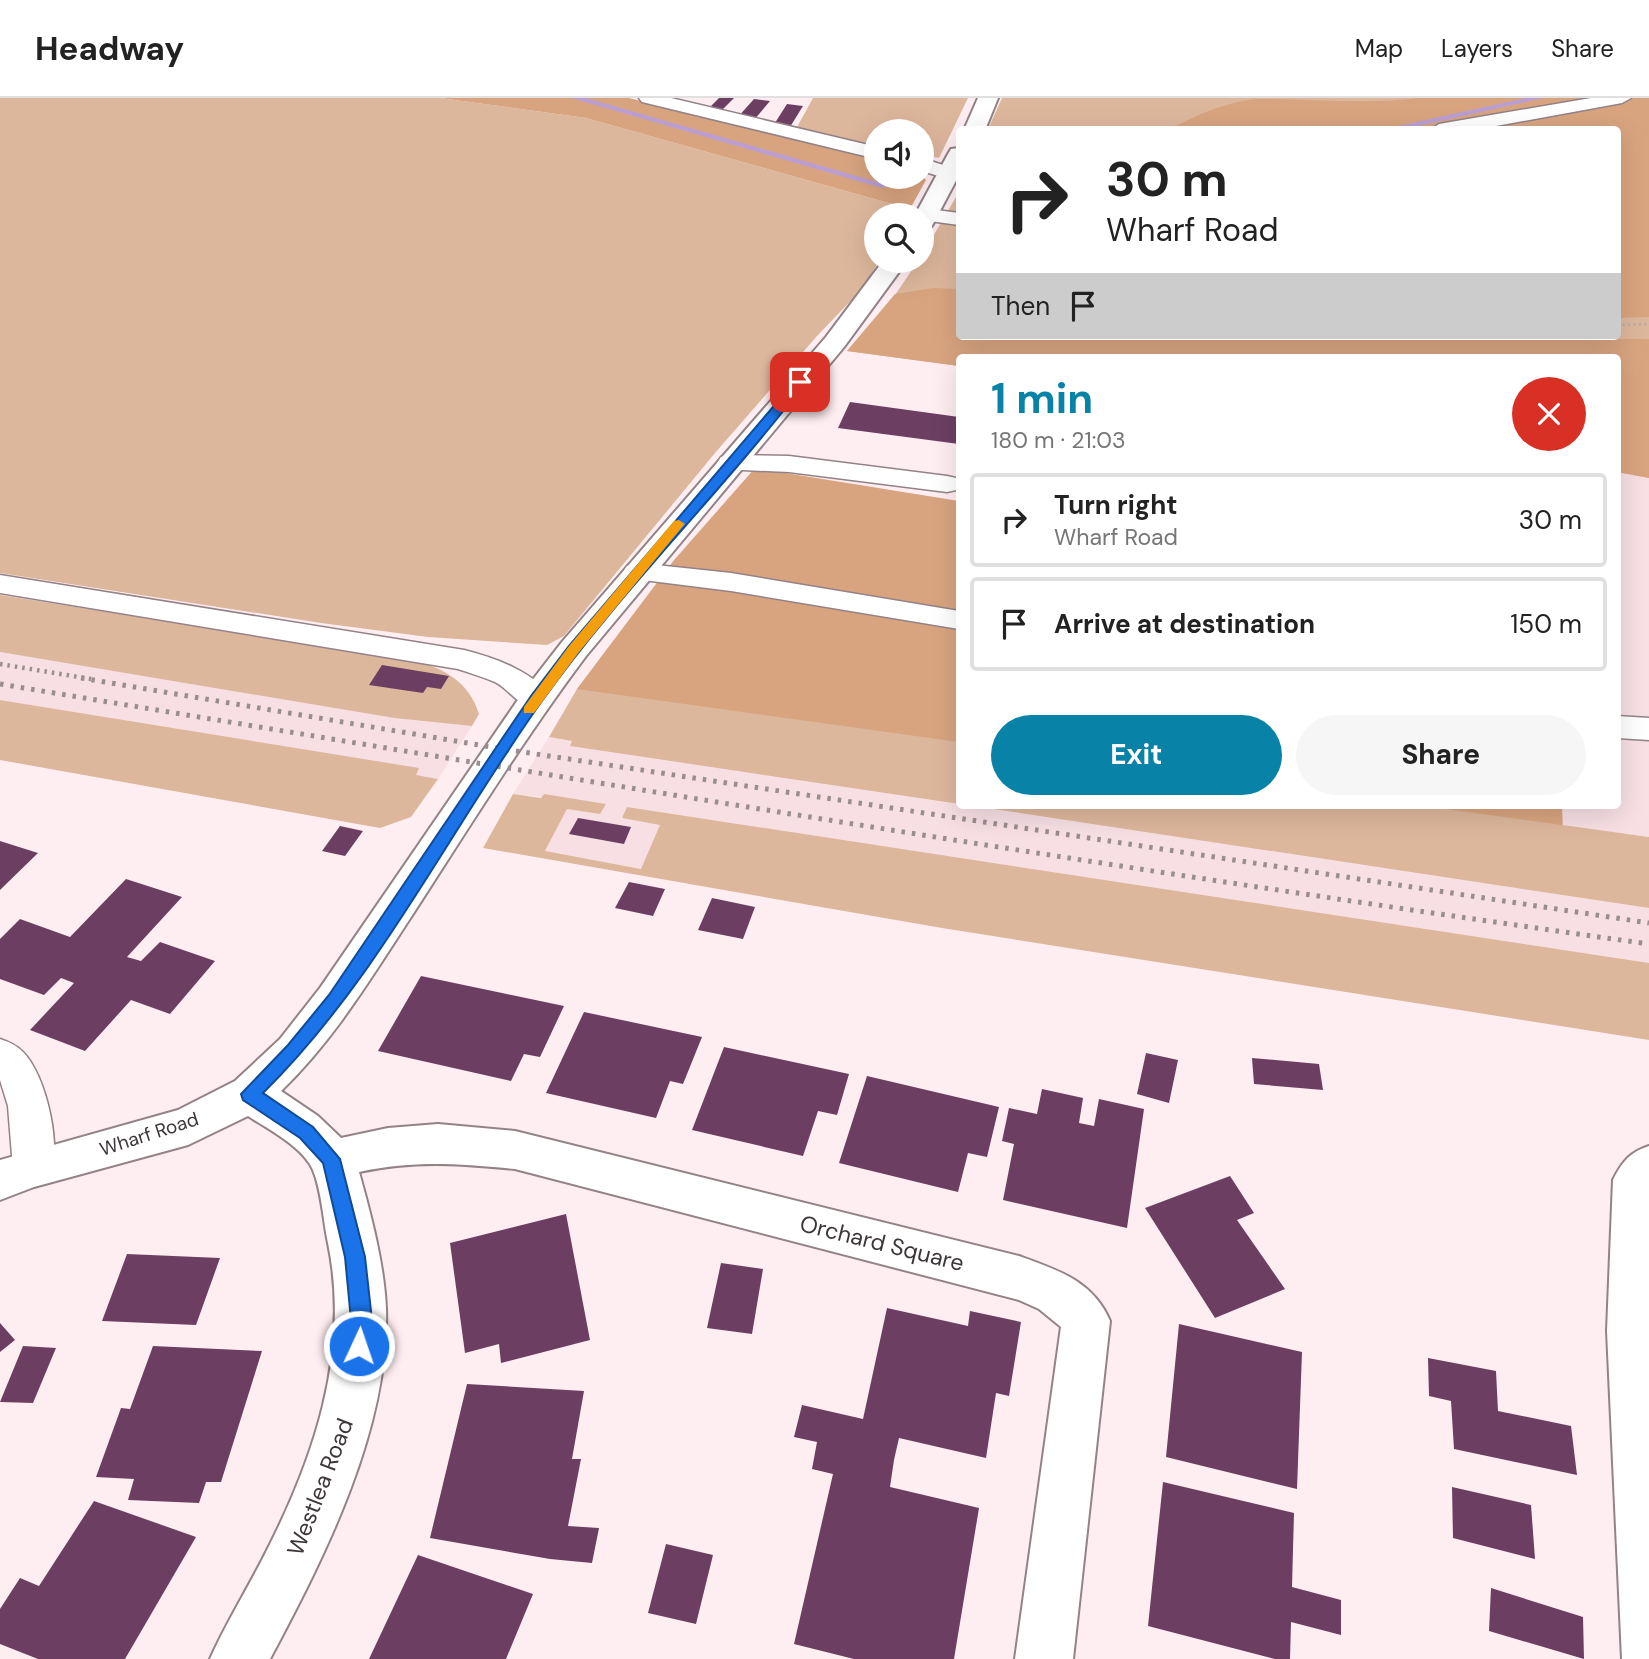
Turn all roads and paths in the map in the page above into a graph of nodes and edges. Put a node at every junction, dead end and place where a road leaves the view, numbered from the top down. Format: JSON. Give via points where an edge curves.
{"nodes":[{"id":1,"x":649,"y":98,"type":"edge"},
{"id":2,"x":988,"y":98,"type":"edge"},
{"id":3,"x":1622,"y":98,"type":"edge"},
{"id":4,"x":976,"y":126,"type":"edge"},
{"id":5,"x":1462,"y":126,"type":"edge"},
{"id":6,"x":864,"y":150,"type":"edge"},
{"id":7,"x":953,"y":163,"type":"edge"},
{"id":8,"x":934,"y":164,"type":"edge"},
{"id":9,"x":933,"y":203,"type":"edge"},
{"id":10,"x":934,"y":219,"type":"edge"},
{"id":11,"x":956,"y":219,"type":"edge"},
{"id":12,"x":886,"y":273,"type":"edge"},
{"id":13,"x":1649,"y":324,"type":"edge"},
{"id":14,"x":1621,"y":325,"type":"edge"},
{"id":15,"x":730,"y":463,"type":"junction"},
{"id":16,"x":947,"y":484,"type":"dead end"},
{"id":17,"x":637,"y":572,"type":"junction"},
{"id":18,"x":0,"y":584,"type":"edge"},
{"id":19,"x":956,"y":620,"type":"edge"},
{"id":20,"x":536,"y":699,"type":"junction"},
{"id":21,"x":1621,"y":727,"type":"edge"},
{"id":22,"x":1649,"y":729,"type":"edge"},
{"id":23,"x":0,"y":1055,"type":"edge"},
{"id":24,"x":250,"y":1094,"type":"junction"},
{"id":25,"x":331,"y":1159,"type":"junction"},
{"id":26,"x":1649,"y":1165,"type":"edge"},
{"id":27,"x":17,"y":1174,"type":"edge"},
{"id":28,"x":1643,"y":1441,"type":"edge"},
{"id":29,"x":1649,"y":1656,"type":"edge"},
{"id":30,"x":239,"y":1659,"type":"edge"},
{"id":31,"x":1044,"y":1659,"type":"edge"}],
"edges":[{"from":1,"to":6,"type":"lane"},
{"from":2,"to":4,"type":"street"},
{"from":3,"to":5,"type":"lane"},
{"from":7,"to":8,"type":"lane"},
{"from":7,"to":9,"type":"street"},
{"from":10,"to":11,"type":"lane"},
{"from":12,"to":15,"type":"street","name":"Wharf Road","via":[[835,342]]},
{"from":13,"to":14,"type":"path"},
{"from":15,"to":16,"type":"lane","via":[[789,464]]},
{"from":15,"to":17,"type":"street","name":"Wharf Road"},
{"from":17,"to":19,"type":"lane","via":[[731,582]]},
{"from":17,"to":20,"type":"street","name":"Wharf Road"},
{"from":18,"to":20,"type":"lane","via":[[464,660],[507,676]]},
{"from":20,"to":24,"type":"street","name":"Wharf Road","via":[[335,1000],[295,1051]]},
{"from":21,"to":22,"type":"lane"},
{"from":23,"to":27,"type":"lane","via":[[24,1082]]},
{"from":24,"to":25,"type":"street","name":"Westlea Road","via":[[307,1132]]},
{"from":24,"to":27,"type":"street","name":"Wharf Road","via":[[188,1126]]},
{"from":25,"to":30,"type":"street","name":"Westlea Road","via":[[355,1257],[362,1320],[353,1398],[333,1465],[296,1555]]},
{"from":25,"to":31,"type":"street","name":"Orchard Square","via":[[438,1143],[514,1150],[1019,1278],[1073,1303],[1086,1321]]},
{"from":26,"to":28,"type":"street","via":[[1636,1180],[1632,1331]]},
{"from":28,"to":29,"type":"street"}]}
